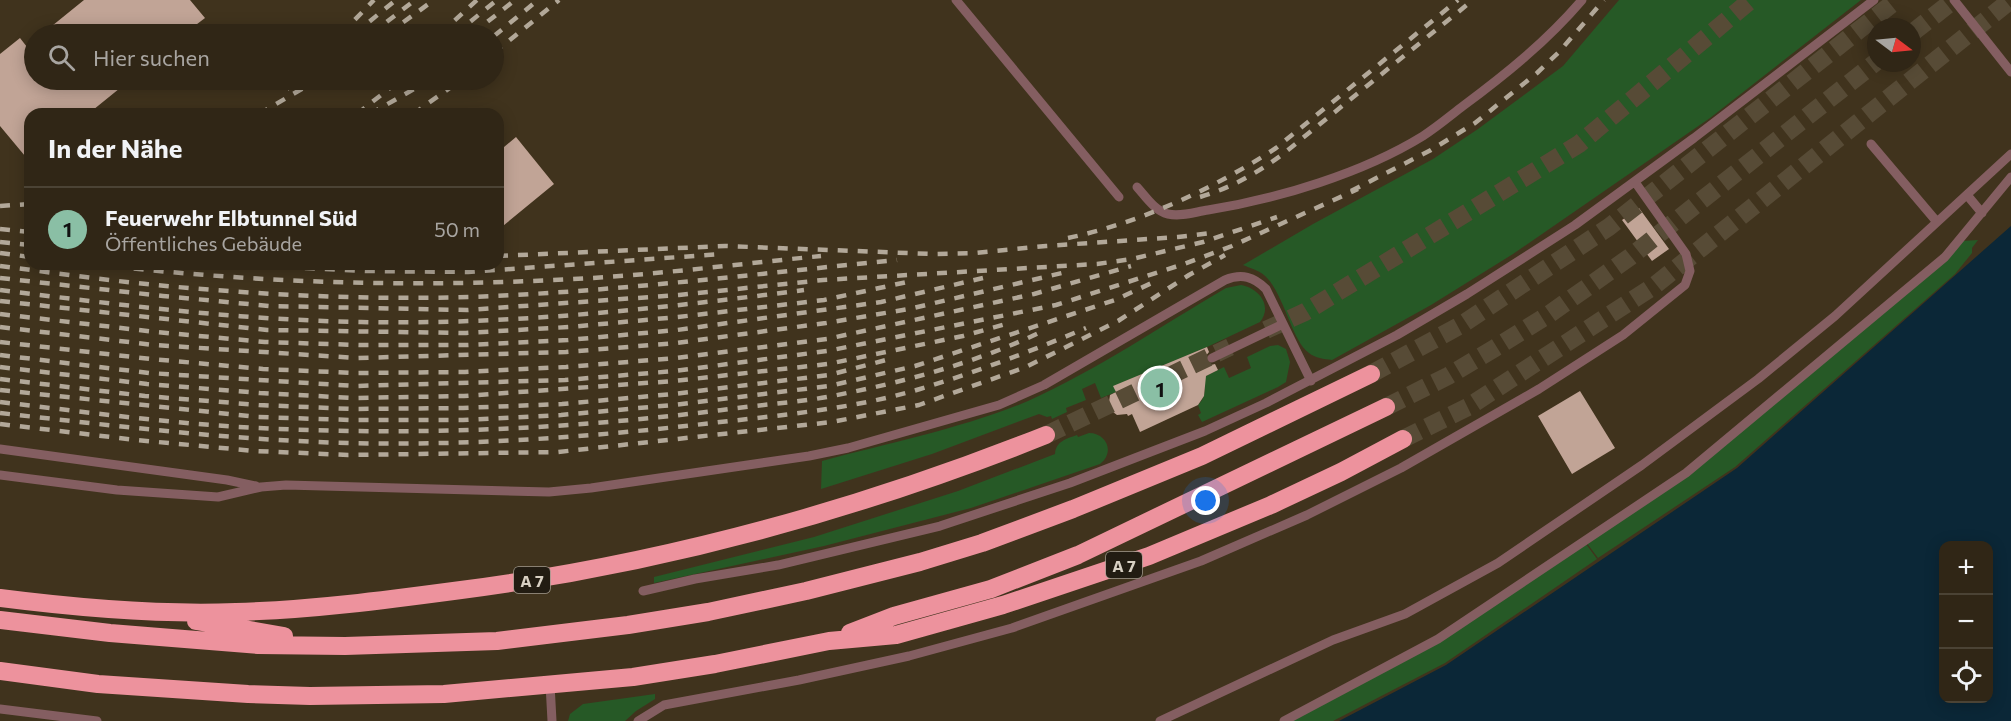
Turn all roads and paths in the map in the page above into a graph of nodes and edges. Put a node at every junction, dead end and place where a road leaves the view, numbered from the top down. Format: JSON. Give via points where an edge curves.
{"nodes":[{"id":1,"x":956,"y":0,"type":"edge"},
{"id":2,"x":1582,"y":0,"type":"edge"},
{"id":3,"x":1874,"y":0,"type":"edge"},
{"id":4,"x":1954,"y":0,"type":"edge"},
{"id":5,"x":2011,"y":72,"type":"edge"},
{"id":6,"x":1871,"y":144,"type":"dead end"},
{"id":7,"x":2011,"y":154,"type":"edge"},
{"id":8,"x":2011,"y":177,"type":"edge"},
{"id":9,"x":1635,"y":182,"type":"junction"},
{"id":10,"x":1137,"y":187,"type":"dead end"},
{"id":11,"x":1966,"y":195,"type":"junction"},
{"id":12,"x":1119,"y":197,"type":"dead end"},
{"id":13,"x":1982,"y":213,"type":"junction"},
{"id":14,"x":1937,"y":222,"type":"junction"},
{"id":15,"x":1283,"y":324,"type":"junction"},
{"id":16,"x":1212,"y":358,"type":"dead end"},
{"id":17,"x":1371,"y":374,"type":"tunnel mouth"},
{"id":18,"x":1311,"y":381,"type":"junction"},
{"id":19,"x":1386,"y":407,"type":"tunnel mouth"},
{"id":20,"x":1046,"y":435,"type":"tunnel mouth"},
{"id":21,"x":1403,"y":439,"type":"tunnel mouth"},
{"id":22,"x":0,"y":449,"type":"edge"},
{"id":23,"x":0,"y":475,"type":"edge"},
{"id":24,"x":261,"y":487,"type":"junction"},
{"id":25,"x":644,"y":591,"type":"dead end"},
{"id":26,"x":0,"y":598,"type":"edge"},
{"id":27,"x":140,"y":611,"type":"junction"},
{"id":28,"x":0,"y":620,"type":"edge"},
{"id":29,"x":829,"y":641,"type":"junction"},
{"id":30,"x":345,"y":646,"type":"junction"},
{"id":31,"x":0,"y":671,"type":"edge"},
{"id":32,"x":550,"y":684,"type":"junction"},
{"id":33,"x":0,"y":709,"type":"edge"},
{"id":34,"x":97,"y":721,"type":"edge"},
{"id":35,"x":552,"y":721,"type":"edge"},
{"id":36,"x":638,"y":721,"type":"edge"},
{"id":37,"x":1160,"y":721,"type":"edge"},
{"id":38,"x":1284,"y":721,"type":"edge"}],
"edges":[{"from":1,"to":12,"type":"lane"},
{"from":2,"to":10,"type":"lane","via":[[1504,75],[1423,136],[1379,159],[1246,204],[1183,214],[1162,212]]},
{"from":3,"to":9,"type":"lane"},
{"from":4,"to":5,"type":"lane"},
{"from":6,"to":14,"type":"lane"},
{"from":7,"to":11,"type":"lane"},
{"from":8,"to":13,"type":"lane"},
{"from":9,"to":18,"type":"lane","via":[[1467,294]]},
{"from":9,"to":36,"type":"lane","via":[[1686,254],[1690,271],[1685,285],[1623,335],[1539,389],[1401,468],[1201,561],[1012,628],[909,656],[664,705]]},
{"from":11,"to":13,"type":"lane"},
{"from":11,"to":14,"type":"lane"},
{"from":13,"to":38,"type":"lane","via":[[1946,258],[1686,473],[1438,639]]},
{"from":14,"to":37,"type":"lane","via":[[1835,316],[1758,379],[1642,465],[1498,563],[1406,614],[1333,640]]},
{"from":15,"to":16,"type":"lane"},
{"from":15,"to":18,"type":"lane"},
{"from":15,"to":24,"type":"lane","via":[[1258,281],[1233,276],[1044,385],[1008,401],[809,456],[549,492]]},
{"from":17,"to":30,"type":"highway","number":"A 7","via":[[1202,456],[1001,536],[920,562],[708,612],[628,625],[498,641]]},
{"from":18,"to":25,"type":"lane","via":[[1205,431],[1070,483],[940,526],[778,565]]},
{"from":19,"to":29,"type":"highway","number":"A 7","via":[[1078,555],[991,589],[894,616]]},
{"from":20,"to":27,"type":"highway","number":"A 7","via":[[867,500],[708,544],[562,575],[419,596],[323,605],[238,612]]},
{"from":21,"to":29,"type":"highway","number":"A 7","via":[[1271,506],[1149,556],[1003,605],[896,635]]},
{"from":22,"to":24,"type":"lane"},
{"from":23,"to":24,"type":"lane","via":[[117,490],[218,497]]},
{"from":26,"to":27,"type":"highway","number":"A 7"},
{"from":27,"to":30,"type":"highway","number":"A 7"},
{"from":28,"to":30,"type":"highway","number":"A 7","via":[[258,645]]},
{"from":29,"to":32,"type":"highway","number":"A 7","via":[[644,675]]},
{"from":31,"to":32,"type":"highway","number":"A 7","via":[[98,684],[310,696],[444,694]]},
{"from":32,"to":35,"type":"lane"},
{"from":33,"to":34,"type":"lane"}]}
